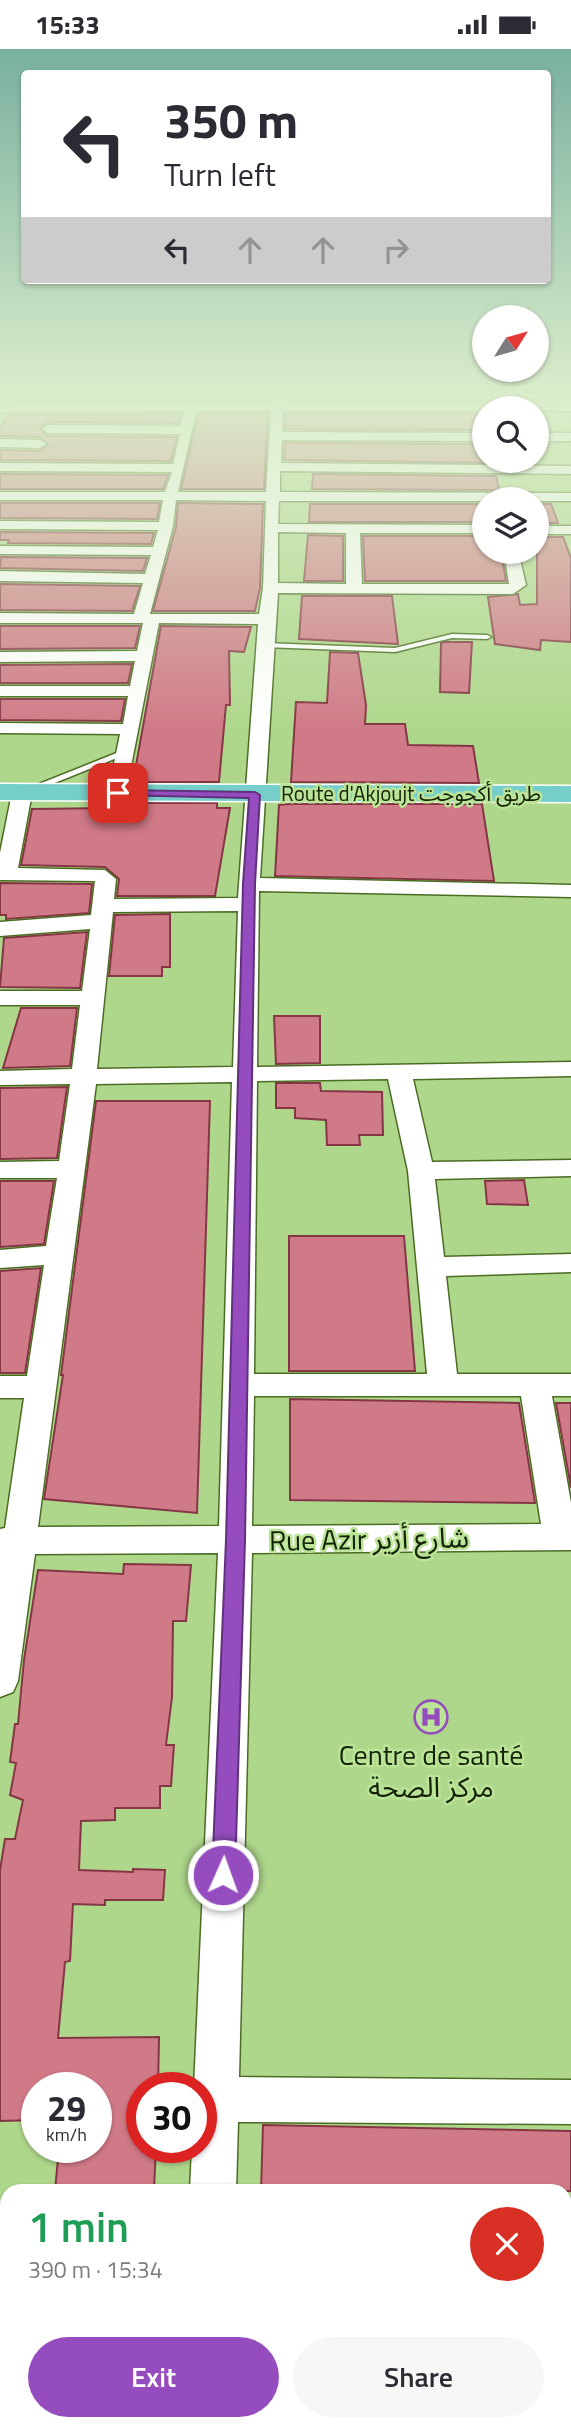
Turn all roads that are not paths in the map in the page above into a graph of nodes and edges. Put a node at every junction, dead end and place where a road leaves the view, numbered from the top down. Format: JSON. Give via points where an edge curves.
{"nodes":[{"id":1,"x":168,"y":508,"type":"edge"},
{"id":2,"x":272,"y":508,"type":"edge"},
{"id":3,"x":0,"y":523,"type":"edge"},
{"id":4,"x":166,"y":526,"type":"junction"},
{"id":5,"x":271,"y":528,"type":"junction"},
{"id":6,"x":352,"y":529,"type":"junction"},
{"id":7,"x":472,"y":529,"type":"edge"},
{"id":8,"x":549,"y":530,"type":"edge"},
{"id":9,"x":571,"y":530,"type":"edge"},
{"id":10,"x":0,"y":550,"type":"edge"},
{"id":11,"x":160,"y":551,"type":"junction"},
{"id":12,"x":514,"y":564,"type":"edge"},
{"id":13,"x":0,"y":576,"type":"edge"},
{"id":14,"x":152,"y":579,"type":"junction"},
{"id":15,"x":271,"y":588,"type":"junction"},
{"id":16,"x":354,"y":589,"type":"junction"},
{"id":17,"x":0,"y":618,"type":"edge"},
{"id":18,"x":146,"y":619,"type":"junction"},
{"id":19,"x":266,"y":619,"type":"junction"},
{"id":20,"x":486,"y":637,"type":"dead end"},
{"id":21,"x":264,"y":645,"type":"junction"},
{"id":22,"x":145,"y":656,"type":"junction"},
{"id":23,"x":0,"y":657,"type":"edge"},
{"id":24,"x":0,"y":691,"type":"edge"},
{"id":25,"x":138,"y":691,"type":"junction"},
{"id":26,"x":0,"y":729,"type":"edge"},
{"id":27,"x":131,"y":729,"type":"junction"},
{"id":28,"x":127,"y":752,"type":"junction"},
{"id":29,"x":11,"y":792,"type":"edge"},
{"id":30,"x":118,"y":793,"type":"junction"},
{"id":31,"x":571,"y":794,"type":"edge"},
{"id":32,"x":255,"y":795,"type":"junction"},
{"id":33,"x":3,"y":874,"type":"edge"},
{"id":34,"x":571,"y":891,"type":"edge"},
{"id":35,"x":248,"y":894,"type":"junction"},
{"id":36,"x":103,"y":914,"type":"junction"},
{"id":37,"x":0,"y":929,"type":"edge"},
{"id":38,"x":0,"y":998,"type":"edge"},
{"id":39,"x":93,"y":998,"type":"junction"},
{"id":40,"x":571,"y":1069,"type":"edge"},
{"id":41,"x":399,"y":1073,"type":"junction"},
{"id":42,"x":245,"y":1075,"type":"junction"},
{"id":43,"x":84,"y":1077,"type":"junction"},
{"id":44,"x":0,"y":1078,"type":"edge"},
{"id":45,"x":571,"y":1168,"type":"edge"},
{"id":46,"x":71,"y":1169,"type":"junction"},
{"id":47,"x":0,"y":1170,"type":"edge"},
{"id":48,"x":421,"y":1171,"type":"junction"},
{"id":49,"x":59,"y":1255,"type":"junction"},
{"id":50,"x":0,"y":1259,"type":"edge"},
{"id":51,"x":571,"y":1263,"type":"edge"},
{"id":52,"x":430,"y":1267,"type":"junction"},
{"id":53,"x":238,"y":1385,"type":"junction"},
{"id":54,"x":443,"y":1385,"type":"junction"},
{"id":55,"x":535,"y":1385,"type":"junction"},
{"id":56,"x":571,"y":1385,"type":"edge"},
{"id":57,"x":0,"y":1387,"type":"edge"},
{"id":58,"x":41,"y":1387,"type":"junction"},
{"id":59,"x":565,"y":1537,"type":"edge"},
{"id":60,"x":235,"y":1540,"type":"junction"},
{"id":61,"x":10,"y":1541,"type":"edge"},
{"id":62,"x":0,"y":1681,"type":"edge"},
{"id":63,"x":217,"y":2072,"type":"edge"},
{"id":64,"x":217,"y":2099,"type":"edge"},
{"id":65,"x":571,"y":2102,"type":"edge"},
{"id":66,"x":213,"y":2163,"type":"edge"},
{"id":67,"x":212,"y":2184,"type":"edge"}],
"edges":[{"from":1,"to":4,"type":"street"},
{"from":2,"to":5,"type":"street"},
{"from":3,"to":4,"type":"street"},
{"from":4,"to":11,"type":"street"},
{"from":5,"to":6,"type":"street"},
{"from":5,"to":15,"type":"street"},
{"from":6,"to":7,"type":"street"},
{"from":6,"to":16,"type":"street"},
{"from":8,"to":9,"type":"street"},
{"from":10,"to":11,"type":"street"},
{"from":11,"to":14,"type":"street"},
{"from":12,"to":16,"type":"street","via":[[518,585],[513,589]]},
{"from":13,"to":14,"type":"street"},
{"from":14,"to":18,"type":"street"},
{"from":15,"to":16,"type":"street"},
{"from":15,"to":19,"type":"street"},
{"from":17,"to":18,"type":"street"},
{"from":18,"to":19,"type":"street"},
{"from":18,"to":22,"type":"street"},
{"from":19,"to":21,"type":"street"},
{"from":20,"to":21,"type":"lane","via":[[452,636],[396,650]]},
{"from":21,"to":32,"type":"street"},
{"from":22,"to":23,"type":"street"},
{"from":22,"to":25,"type":"street"},
{"from":24,"to":25,"type":"street"},
{"from":25,"to":27,"type":"street"},
{"from":26,"to":27,"type":"street"},
{"from":27,"to":28,"type":"street"},
{"from":28,"to":29,"type":"lane"},
{"from":28,"to":30,"type":"street"},
{"from":29,"to":30,"type":"highway","name":"Route d'Akjoujt طريق أكجوجت"},
{"from":29,"to":33,"type":"street"},
{"from":30,"to":32,"type":"highway","name":"Route d'Akjoujt طريق أكجوجت"},
{"from":31,"to":32,"type":"highway","name":"Route d'Akjoujt طريق أكجوجت"},
{"from":32,"to":35,"type":"street"},
{"from":33,"to":36,"type":"street","via":[[102,875],[106,879]]},
{"from":34,"to":35,"type":"street"},
{"from":35,"to":36,"type":"street"},
{"from":35,"to":42,"type":"street"},
{"from":36,"to":37,"type":"street"},
{"from":36,"to":39,"type":"street"},
{"from":38,"to":39,"type":"street"},
{"from":39,"to":43,"type":"street"},
{"from":40,"to":41,"type":"street"},
{"from":41,"to":42,"type":"street"},
{"from":41,"to":48,"type":"street"},
{"from":42,"to":43,"type":"street"},
{"from":42,"to":53,"type":"street"},
{"from":43,"to":44,"type":"street"},
{"from":43,"to":46,"type":"street"},
{"from":45,"to":48,"type":"street"},
{"from":46,"to":47,"type":"street"},
{"from":46,"to":49,"type":"street"},
{"from":48,"to":52,"type":"street"},
{"from":49,"to":50,"type":"street"},
{"from":49,"to":58,"type":"street"},
{"from":51,"to":52,"type":"street"},
{"from":52,"to":54,"type":"street"},
{"from":53,"to":54,"type":"street"},
{"from":53,"to":60,"type":"street"},
{"from":54,"to":55,"type":"street"},
{"from":55,"to":56,"type":"street"},
{"from":55,"to":59,"type":"street"},
{"from":57,"to":58,"type":"street"},
{"from":58,"to":61,"type":"street"},
{"from":59,"to":60,"type":"street","name":"Rue Azir شارع أزير"},
{"from":60,"to":61,"type":"street","name":"Rue Azir شارع أزير"},
{"from":60,"to":63,"type":"street"},
{"from":61,"to":62,"type":"street"},
{"from":64,"to":65,"type":"street"},
{"from":66,"to":67,"type":"street"}]}
